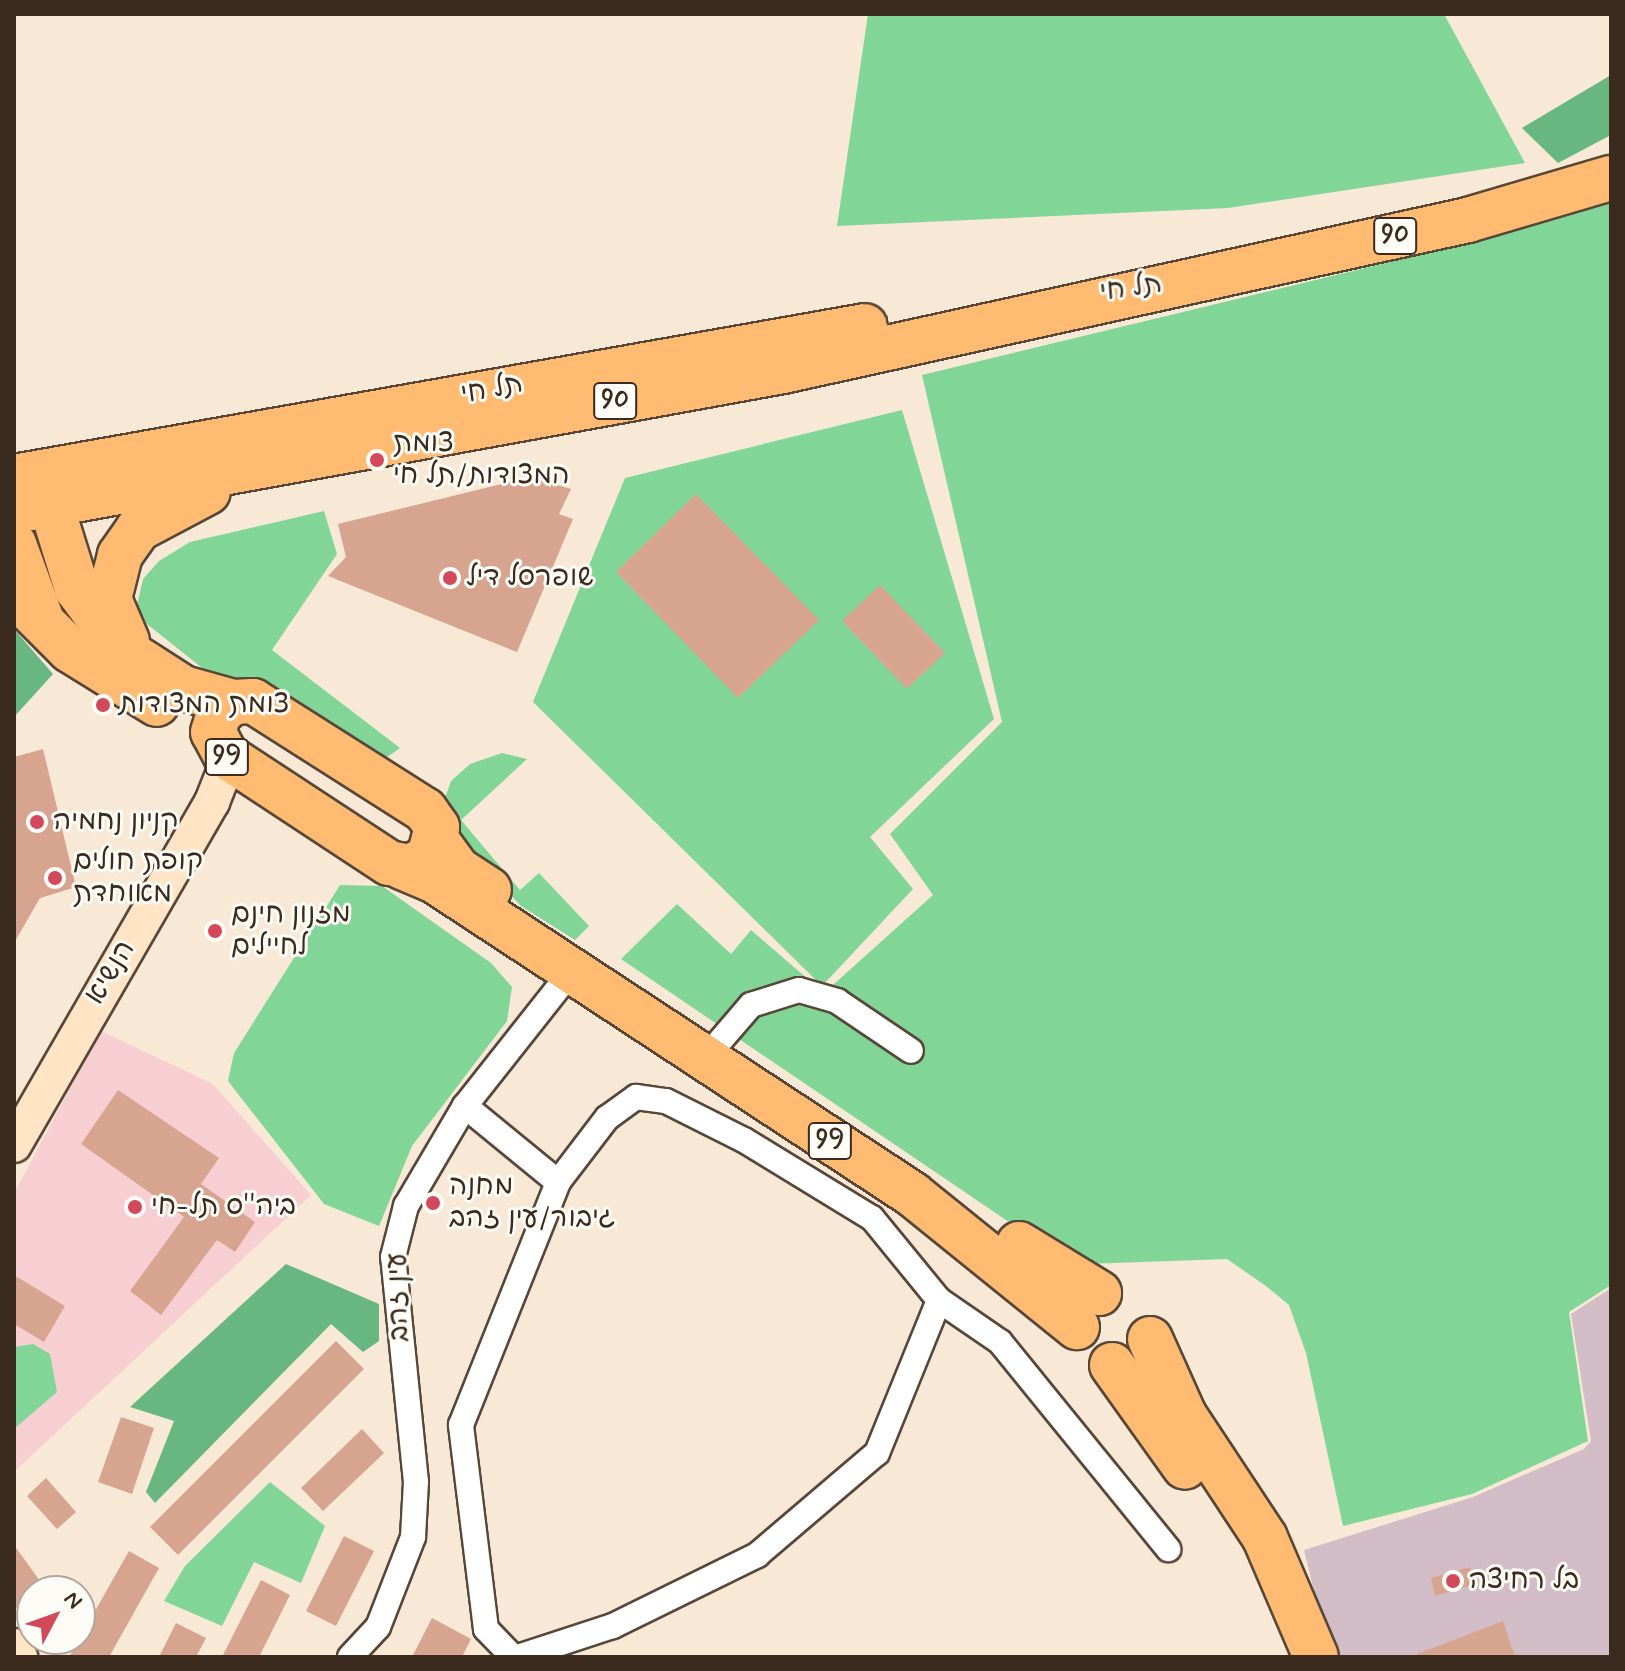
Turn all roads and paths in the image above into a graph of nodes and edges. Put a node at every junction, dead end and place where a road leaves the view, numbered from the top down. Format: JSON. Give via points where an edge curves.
{"nodes":[{"id":1,"x":1611,"y":178,"type":"edge"},
{"id":2,"x":1176,"y":283,"type":"junction"},
{"id":3,"x":271,"y":465,"type":"junction"},
{"id":4,"x":23,"y":493,"type":"edge"},
{"id":5,"x":14,"y":544,"type":"edge"},
{"id":6,"x":14,"y":594,"type":"edge"},
{"id":7,"x":49,"y":630,"type":"junction"},
{"id":8,"x":137,"y":661,"type":"junction"},
{"id":9,"x":233,"y":702,"type":"junction"},
{"id":10,"x":233,"y":758,"type":"junction"},
{"id":11,"x":437,"y":841,"type":"junction"},
{"id":12,"x":402,"y":867,"type":"junction"},
{"id":13,"x":571,"y":972,"type":"junction"},
{"id":14,"x":720,"y":1041,"type":"junction"},
{"id":15,"x":911,"y":1051,"type":"dead end"},
{"id":16,"x":465,"y":1106,"type":"junction"},
{"id":17,"x":14,"y":1145,"type":"edge"},
{"id":18,"x":558,"y":1182,"type":"junction"},
{"id":19,"x":939,"y":1300,"type":"junction"},
{"id":20,"x":1088,"y":1310,"type":"junction"},
{"id":21,"x":1150,"y":1339,"type":"junction"},
{"id":22,"x":1112,"y":1365,"type":"junction"},
{"id":23,"x":1168,"y":1549,"type":"dead end"},
{"id":24,"x":14,"y":1646,"type":"edge"},
{"id":25,"x":20,"y":1657,"type":"edge"},
{"id":26,"x":350,"y":1657,"type":"edge"},
{"id":27,"x":515,"y":1657,"type":"edge"},
{"id":28,"x":1290,"y":1657,"type":"edge"},
{"id":29,"x":1316,"y":1657,"type":"edge"}],
"edges":[{"from":1,"to":2,"type":"highway","number":"90","via":[[1468,220]]},
{"from":2,"to":3,"type":"highway","name":"תל חי","number":"90","via":[[783,371]]},
{"from":2,"to":4,"type":"highway","name":"תל חי","number":"90","via":[[784,338]]},
{"from":3,"to":4,"type":"highway","name":"תל חי","number":"90"},
{"from":3,"to":8,"type":"highway","via":[[163,512],[129,542],[109,599]]},
{"from":4,"to":8,"type":"highway","number":"99","via":[[93,618]]},
{"from":5,"to":7,"type":"highway","number":"99"},
{"from":6,"to":7,"type":"highway"},
{"from":7,"to":10,"type":"highway","number":"99","via":[[91,666]]},
{"from":8,"to":9,"type":"highway","number":"99","via":[[183,688]]},
{"from":9,"to":10,"type":"highway","number":"99","via":[[219,714]]},
{"from":9,"to":11,"type":"highway","number":"99","via":[[262,705],[425,810]]},
{"from":10,"to":12,"type":"highway","number":"99"},
{"from":10,"to":17,"type":"street","name":"הנשיא"},
{"from":11,"to":12,"type":"highway","via":[[429,857]]},
{"from":11,"to":14,"type":"highway","number":"99","via":[[457,869]]},
{"from":12,"to":13,"type":"highway","number":"99"},
{"from":13,"to":16,"type":"street","name":"עין זהב"},
{"from":13,"to":20,"type":"highway","number":"99"},
{"from":14,"to":15,"type":"street","via":[[751,1005],[799,990],[837,1001]]},
{"from":14,"to":20,"type":"highway","number":"99"},
{"from":16,"to":18,"type":"street"},
{"from":16,"to":26,"type":"street","name":"עין זהב","via":[[406,1206],[393,1257],[416,1482],[413,1537],[378,1627]]},
{"from":18,"to":19,"type":"street","via":[[607,1118],[636,1097],[666,1101],[872,1218]]},
{"from":18,"to":27,"type":"street","via":[[461,1425],[486,1629]]},
{"from":19,"to":23,"type":"street","via":[[1000,1342]]},
{"from":19,"to":27,"type":"street","via":[[877,1453],[757,1555],[613,1626]]},
{"from":20,"to":21,"type":"highway","number":"99","via":[[1122,1290],[1143,1303]]},
{"from":20,"to":22,"type":"highway","number":"99","via":[[1091,1356]]},
{"from":21,"to":22,"type":"highway","via":[[1135,1358]]},
{"from":21,"to":29,"type":"highway","number":"99","via":[[1184,1415],[1265,1538]]},
{"from":22,"to":28,"type":"highway","number":"99","via":[[1247,1562]]},
{"from":24,"to":25,"type":"street"}]}
